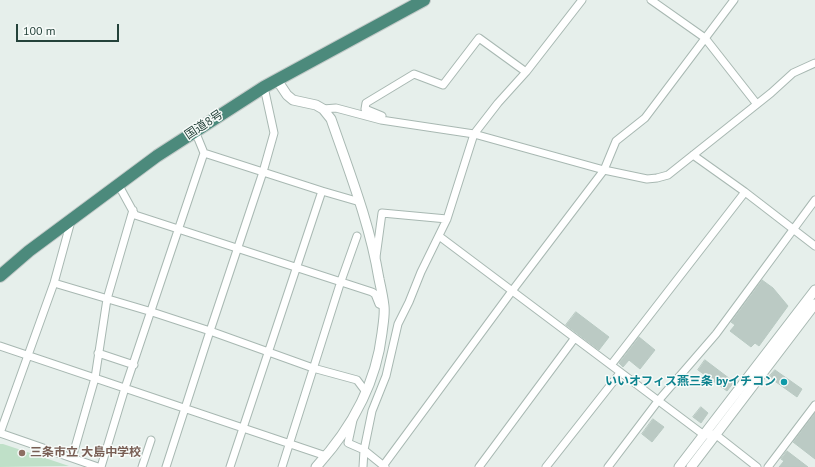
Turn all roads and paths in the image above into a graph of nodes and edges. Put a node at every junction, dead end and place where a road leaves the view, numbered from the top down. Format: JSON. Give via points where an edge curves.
{"nodes":[{"id":1,"x":424,"y":0,"type":"edge"},
{"id":2,"x":582,"y":0,"type":"edge"},
{"id":3,"x":651,"y":0,"type":"edge"},
{"id":4,"x":734,"y":0,"type":"edge"},
{"id":5,"x":705,"y":38,"type":"junction"},
{"id":6,"x":815,"y":63,"type":"edge"},
{"id":7,"x":526,"y":72,"type":"junction"},
{"id":8,"x":277,"y":80,"type":"junction"},
{"id":9,"x":264,"y":87,"type":"junction"},
{"id":10,"x":756,"y":103,"type":"junction"},
{"id":11,"x":323,"y":109,"type":"junction"},
{"id":12,"x":383,"y":120,"type":"junction"},
{"id":13,"x":195,"y":131,"type":"junction"},
{"id":14,"x":474,"y":134,"type":"junction"},
{"id":15,"x":204,"y":153,"type":"junction"},
{"id":16,"x":693,"y":155,"type":"junction"},
{"id":17,"x":604,"y":170,"type":"junction"},
{"id":18,"x":263,"y":172,"type":"junction"},
{"id":19,"x":118,"y":184,"type":"junction"},
{"id":20,"x":322,"y":191,"type":"junction"},
{"id":21,"x":745,"y":192,"type":"junction"},
{"id":22,"x":815,"y":200,"type":"edge"},
{"id":23,"x":360,"y":202,"type":"junction"},
{"id":24,"x":132,"y":210,"type":"junction"},
{"id":25,"x":447,"y":219,"type":"junction"},
{"id":26,"x":71,"y":220,"type":"junction"},
{"id":27,"x":178,"y":228,"type":"junction"},
{"id":28,"x":795,"y":229,"type":"junction"},
{"id":29,"x":357,"y":236,"type":"dead end"},
{"id":30,"x":439,"y":236,"type":"junction"},
{"id":31,"x":815,"y":246,"type":"edge"},
{"id":32,"x":238,"y":248,"type":"junction"},
{"id":33,"x":376,"y":257,"type":"junction"},
{"id":34,"x":296,"y":267,"type":"junction"},
{"id":35,"x":0,"y":276,"type":"edge"},
{"id":36,"x":341,"y":281,"type":"junction"},
{"id":37,"x":54,"y":283,"type":"junction"},
{"id":38,"x":815,"y":290,"type":"edge"},
{"id":39,"x":512,"y":291,"type":"junction"},
{"id":40,"x":107,"y":299,"type":"junction"},
{"id":41,"x":815,"y":304,"type":"edge"},
{"id":42,"x":384,"y":306,"type":"junction"},
{"id":43,"x":152,"y":312,"type":"junction"},
{"id":44,"x":210,"y":331,"type":"junction"},
{"id":45,"x":574,"y":339,"type":"junction"},
{"id":46,"x":0,"y":346,"type":"edge"},
{"id":47,"x":268,"y":352,"type":"junction"},
{"id":48,"x":98,"y":353,"type":"junction"},
{"id":49,"x":28,"y":356,"type":"junction"},
{"id":50,"x":134,"y":365,"type":"junction"},
{"id":51,"x":611,"y":366,"type":"junction"},
{"id":52,"x":313,"y":368,"type":"junction"},
{"id":53,"x":620,"y":373,"type":"junction"},
{"id":54,"x":94,"y":378,"type":"junction"},
{"id":55,"x":125,"y":388,"type":"junction"},
{"id":56,"x":366,"y":392,"type":"junction"},
{"id":57,"x":658,"y":400,"type":"junction"},
{"id":58,"x":815,"y":405,"type":"edge"},
{"id":59,"x":186,"y":408,"type":"junction"},
{"id":60,"x":354,"y":415,"type":"junction"},
{"id":61,"x":243,"y":427,"type":"junction"},
{"id":62,"x":0,"y":433,"type":"edge"},
{"id":63,"x":715,"y":434,"type":"junction"},
{"id":64,"x":704,"y":435,"type":"junction"},
{"id":65,"x":151,"y":440,"type":"dead end"},
{"id":66,"x":290,"y":443,"type":"junction"},
{"id":67,"x":364,"y":450,"type":"junction"},
{"id":68,"x":326,"y":456,"type":"junction"},
{"id":69,"x":76,"y":462,"type":"edge"},
{"id":70,"x":100,"y":467,"type":"edge"},
{"id":71,"x":142,"y":467,"type":"edge"},
{"id":72,"x":166,"y":467,"type":"edge"},
{"id":73,"x":230,"y":467,"type":"edge"},
{"id":74,"x":282,"y":467,"type":"edge"},
{"id":75,"x":316,"y":467,"type":"edge"},
{"id":76,"x":363,"y":467,"type":"edge"},
{"id":77,"x":384,"y":467,"type":"edge"},
{"id":78,"x":479,"y":467,"type":"edge"},
{"id":79,"x":546,"y":467,"type":"edge"},
{"id":80,"x":608,"y":467,"type":"edge"},
{"id":81,"x":679,"y":467,"type":"edge"},
{"id":82,"x":691,"y":467,"type":"edge"},
{"id":83,"x":757,"y":467,"type":"edge"},
{"id":84,"x":768,"y":467,"type":"edge"}],
"edges":[{"from":1,"to":8,"type":"highway","name":"国道8号"},
{"from":2,"to":7,"type":"street"},
{"from":3,"to":5,"type":"street"},
{"from":4,"to":5,"type":"street"},
{"from":5,"to":10,"type":"street"},
{"from":5,"to":17,"type":"street","via":[[645,118],[616,141]]},
{"from":6,"to":10,"type":"street","via":[[793,73]]},
{"from":7,"to":12,"type":"street","via":[[479,38],[443,86],[414,74],[366,103],[364,109],[382,116]]},
{"from":7,"to":14,"type":"street"},
{"from":8,"to":9,"type":"highway","name":"国道8号"},
{"from":8,"to":11,"type":"street","via":[[294,100]]},
{"from":9,"to":13,"type":"highway","name":"国道8号"},
{"from":9,"to":18,"type":"street","via":[[274,133]]},
{"from":10,"to":16,"type":"street"},
{"from":11,"to":12,"type":"street","via":[[336,108]]},
{"from":11,"to":23,"type":"street","via":[[331,119]]},
{"from":12,"to":14,"type":"street"},
{"from":13,"to":15,"type":"street"},
{"from":13,"to":19,"type":"highway","name":"国道8号"},
{"from":14,"to":17,"type":"street"},
{"from":14,"to":25,"type":"street"},
{"from":15,"to":18,"type":"street"},
{"from":15,"to":27,"type":"street"},
{"from":16,"to":17,"type":"street","via":[[668,175],[657,178],[647,179]]},
{"from":16,"to":21,"type":"street"},
{"from":17,"to":39,"type":"street"},
{"from":18,"to":20,"type":"street"},
{"from":18,"to":32,"type":"street"},
{"from":19,"to":24,"type":"street"},
{"from":19,"to":26,"type":"highway","name":"国道8号"},
{"from":20,"to":23,"type":"street"},
{"from":20,"to":34,"type":"street"},
{"from":21,"to":28,"type":"street"},
{"from":21,"to":51,"type":"street"},
{"from":22,"to":28,"type":"street"},
{"from":23,"to":33,"type":"street"},
{"from":24,"to":27,"type":"street","via":[[135,215]]},
{"from":24,"to":40,"type":"street"},
{"from":25,"to":30,"type":"street"},
{"from":25,"to":33,"type":"street","via":[[382,213]]},
{"from":26,"to":35,"type":"highway","name":"国道8号"},
{"from":26,"to":37,"type":"street"},
{"from":27,"to":32,"type":"street"},
{"from":27,"to":43,"type":"street"},
{"from":28,"to":31,"type":"street"},
{"from":28,"to":57,"type":"street","via":[[716,334]]},
{"from":29,"to":36,"type":"street"},
{"from":30,"to":39,"type":"street"},
{"from":30,"to":67,"type":"street","via":[[398,324],[386,376],[372,411]]},
{"from":32,"to":34,"type":"street"},
{"from":32,"to":44,"type":"street"},
{"from":33,"to":42,"type":"street"},
{"from":34,"to":36,"type":"street"},
{"from":34,"to":47,"type":"street"},
{"from":36,"to":42,"type":"street","via":[[372,292],[379,304]]},
{"from":36,"to":52,"type":"street"},
{"from":37,"to":40,"type":"street"},
{"from":37,"to":49,"type":"street"},
{"from":38,"to":64,"type":"street"},
{"from":39,"to":45,"type":"street"},
{"from":39,"to":77,"type":"street"},
{"from":40,"to":43,"type":"street"},
{"from":40,"to":48,"type":"street"},
{"from":41,"to":63,"type":"street"},
{"from":42,"to":56,"type":"street","via":[[380,352]]},
{"from":43,"to":44,"type":"street"},
{"from":43,"to":50,"type":"street"},
{"from":44,"to":47,"type":"street"},
{"from":44,"to":59,"type":"street"},
{"from":45,"to":51,"type":"street"},
{"from":45,"to":78,"type":"street"},
{"from":46,"to":49,"type":"street"},
{"from":47,"to":52,"type":"street"},
{"from":47,"to":61,"type":"street"},
{"from":48,"to":50,"type":"street"},
{"from":48,"to":54,"type":"street"},
{"from":49,"to":54,"type":"street"},
{"from":49,"to":62,"type":"street"},
{"from":50,"to":55,"type":"street"},
{"from":51,"to":53,"type":"street"},
{"from":52,"to":56,"type":"street","via":[[357,380]]},
{"from":52,"to":66,"type":"street"},
{"from":53,"to":57,"type":"street"},
{"from":53,"to":79,"type":"street"},
{"from":54,"to":55,"type":"street"},
{"from":54,"to":69,"type":"street"},
{"from":55,"to":59,"type":"street"},
{"from":55,"to":70,"type":"street"},
{"from":56,"to":60,"type":"street"},
{"from":57,"to":64,"type":"street"},
{"from":57,"to":80,"type":"street"},
{"from":58,"to":84,"type":"street"},
{"from":59,"to":61,"type":"street"},
{"from":59,"to":72,"type":"street"},
{"from":60,"to":67,"type":"street","via":[[348,442]]},
{"from":60,"to":68,"type":"street"},
{"from":61,"to":66,"type":"street"},
{"from":61,"to":73,"type":"street"},
{"from":62,"to":69,"type":"street"},
{"from":63,"to":64,"type":"street"},
{"from":63,"to":82,"type":"street"},
{"from":63,"to":83,"type":"street"},
{"from":64,"to":81,"type":"street"},
{"from":65,"to":71,"type":"street"},
{"from":66,"to":68,"type":"street"},
{"from":66,"to":74,"type":"street"},
{"from":67,"to":76,"type":"street"},
{"from":67,"to":77,"type":"street"},
{"from":68,"to":75,"type":"street"},
{"from":69,"to":70,"type":"street"}]}
